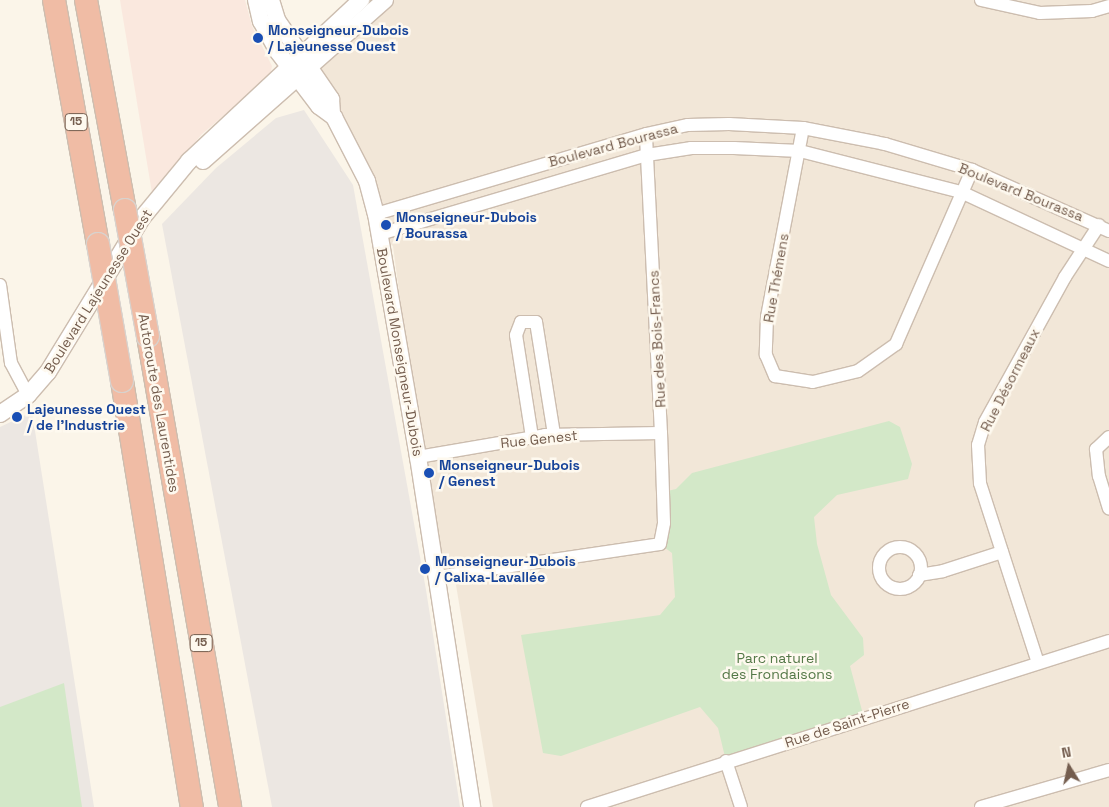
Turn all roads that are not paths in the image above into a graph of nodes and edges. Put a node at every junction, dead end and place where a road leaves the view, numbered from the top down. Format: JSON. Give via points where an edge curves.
{"nodes":[{"id":1,"x":54,"y":0,"type":"edge"},
{"id":2,"x":86,"y":0,"type":"edge"},
{"id":3,"x":256,"y":0,"type":"edge"},
{"id":4,"x":271,"y":0,"type":"edge"},
{"id":5,"x":361,"y":0,"type":"edge"},
{"id":6,"x":385,"y":0,"type":"edge"},
{"id":7,"x":981,"y":0,"type":"edge"},
{"id":8,"x":1109,"y":6,"type":"edge"},
{"id":9,"x":300,"y":67,"type":"junction"},
{"id":10,"x":803,"y":128,"type":"junction"},
{"id":11,"x":646,"y":134,"type":"junction"},
{"id":12,"x":800,"y":151,"type":"junction"},
{"id":13,"x":647,"y":155,"type":"junction"},
{"id":14,"x":972,"y":170,"type":"junction"},
{"id":15,"x":961,"y":192,"type":"junction"},
{"id":16,"x":376,"y":214,"type":"junction"},
{"id":17,"x":1104,"y":228,"type":"edge"},
{"id":18,"x":380,"y":234,"type":"junction"},
{"id":19,"x":1084,"y":247,"type":"junction"},
{"id":20,"x":1109,"y":261,"type":"edge"},
{"id":21,"x":0,"y":285,"type":"edge"},
{"id":22,"x":28,"y":394,"type":"junction"},
{"id":23,"x":0,"y":414,"type":"edge"},
{"id":24,"x":661,"y":433,"type":"junction"},
{"id":25,"x":554,"y":435,"type":"junction"},
{"id":26,"x":532,"y":437,"type":"junction"},
{"id":27,"x":1109,"y":437,"type":"edge"},
{"id":28,"x":418,"y":457,"type":"junction"},
{"id":29,"x":1109,"y":508,"type":"edge"},
{"id":30,"x":1002,"y":552,"type":"junction"},
{"id":31,"x":919,"y":575,"type":"dead end"},
{"id":32,"x":436,"y":578,"type":"junction"},
{"id":33,"x":1109,"y":641,"type":"edge"},
{"id":34,"x":1038,"y":663,"type":"junction"},
{"id":35,"x":726,"y":761,"type":"junction"},
{"id":36,"x":1104,"y":771,"type":"edge"},
{"id":37,"x":1109,"y":781,"type":"edge"},
{"id":38,"x":610,"y":804,"type":"edge"},
{"id":39,"x":192,"y":807,"type":"edge"},
{"id":40,"x":230,"y":807,"type":"edge"},
{"id":41,"x":472,"y":807,"type":"edge"},
{"id":42,"x":587,"y":807,"type":"edge"},
{"id":43,"x":741,"y":807,"type":"edge"},
{"id":44,"x":981,"y":807,"type":"edge"}],
"edges":[{"from":1,"to":39,"type":"highway","number":"15","bridge":true,"via":[[122,381]]},
{"from":2,"to":40,"type":"highway","name":"Autoroute des Laurentides","number":"15","bridge":true},
{"from":3,"to":9,"type":"street","name":"Boulevard Monseigneur-Dubois","via":[[260,21]]},
{"from":4,"to":9,"type":"street","name":"Boulevard Monseigneur-Dubois"},
{"from":5,"to":9,"type":"street","name":"Boulevard Lajeunesse Ouest"},
{"from":6,"to":9,"type":"street","name":"Boulevard Lajeunesse Ouest"},
{"from":7,"to":8,"type":"street","via":[[1040,13],[1092,11]]},
{"from":9,"to":16,"type":"street","name":"Boulevard Monseigneur-Dubois","via":[[331,98],[332,114],[367,181]]},
{"from":9,"to":22,"type":"street","name":"Boulevard Lajeunesse Ouest","via":[[171,184],[142,218],[51,368]]},
{"from":10,"to":11,"type":"street","name":"Boulevard Bourassa","via":[[688,126]]},
{"from":10,"to":12,"type":"street","name":"Rue Thémens"},
{"from":10,"to":14,"type":"street","name":"Boulevard Bourassa","via":[[885,144]]},
{"from":11,"to":13,"type":"street","name":"Rue des Bois-Francs"},
{"from":11,"to":16,"type":"street","name":"Boulevard Bourassa"},
{"from":12,"to":13,"type":"street","name":"Boulevard Bourassa","via":[[691,148]]},
{"from":12,"to":15,"type":"street","name":"Boulevard Bourassa"},
{"from":12,"to":15,"type":"street","name":"Rue Thémens","via":[[767,317],[766,355],[774,376],[813,382],[858,371],[896,344]]},
{"from":13,"to":18,"type":"street","name":"Boulevard Bourassa"},
{"from":13,"to":24,"type":"street","name":"Rue des Bois-Francs"},
{"from":14,"to":15,"type":"street","name":"Rue Thémens"},
{"from":14,"to":17,"type":"street","name":"Boulevard Bourassa"},
{"from":15,"to":19,"type":"street","name":"Boulevard Bourassa"},
{"from":16,"to":18,"type":"street","name":"Boulevard Monseigneur-Dubois"},
{"from":17,"to":19,"type":"street","name":"Rue Désormeaux"},
{"from":18,"to":28,"type":"street","name":"Boulevard Monseigneur-Dubois"},
{"from":19,"to":20,"type":"street","name":"Boulevard Bourassa"},
{"from":19,"to":30,"type":"street","name":"Rue Désormeaux","via":[[985,422],[978,445],[980,483]]},
{"from":21,"to":22,"type":"street","via":[[11,362]]},
{"from":22,"to":23,"type":"street","name":"Boulevard Lajeunesse Ouest"},
{"from":24,"to":25,"type":"street","name":"Rue Genest"},
{"from":24,"to":32,"type":"street","name":"Rue des Bois-Francs","via":[[664,523],[660,544]]},
{"from":25,"to":26,"type":"street","name":"Rue Genest"},
{"from":25,"to":26,"type":"street","via":[[536,322],[521,322],[516,335]]},
{"from":26,"to":28,"type":"street","name":"Rue Genest"},
{"from":27,"to":29,"type":"street","via":[[1096,449],[1099,476]]},
{"from":28,"to":32,"type":"street","name":"Boulevard Monseigneur-Dubois"},
{"from":30,"to":31,"type":"street","via":[[944,572]]},
{"from":30,"to":34,"type":"street","name":"Rue Désormeaux"},
{"from":32,"to":41,"type":"street","name":"Boulevard Monseigneur-Dubois"},
{"from":33,"to":34,"type":"street","name":"Rue de Saint-Pierre"},
{"from":34,"to":35,"type":"street","name":"Rue de Saint-Pierre"},
{"from":35,"to":38,"type":"street","name":"Rue de Saint-Pierre"},
{"from":35,"to":43,"type":"street"},
{"from":36,"to":37,"type":"street"},
{"from":36,"to":44,"type":"street"},
{"from":38,"to":42,"type":"street","name":"Rue de Saint-Pierre"}]}
